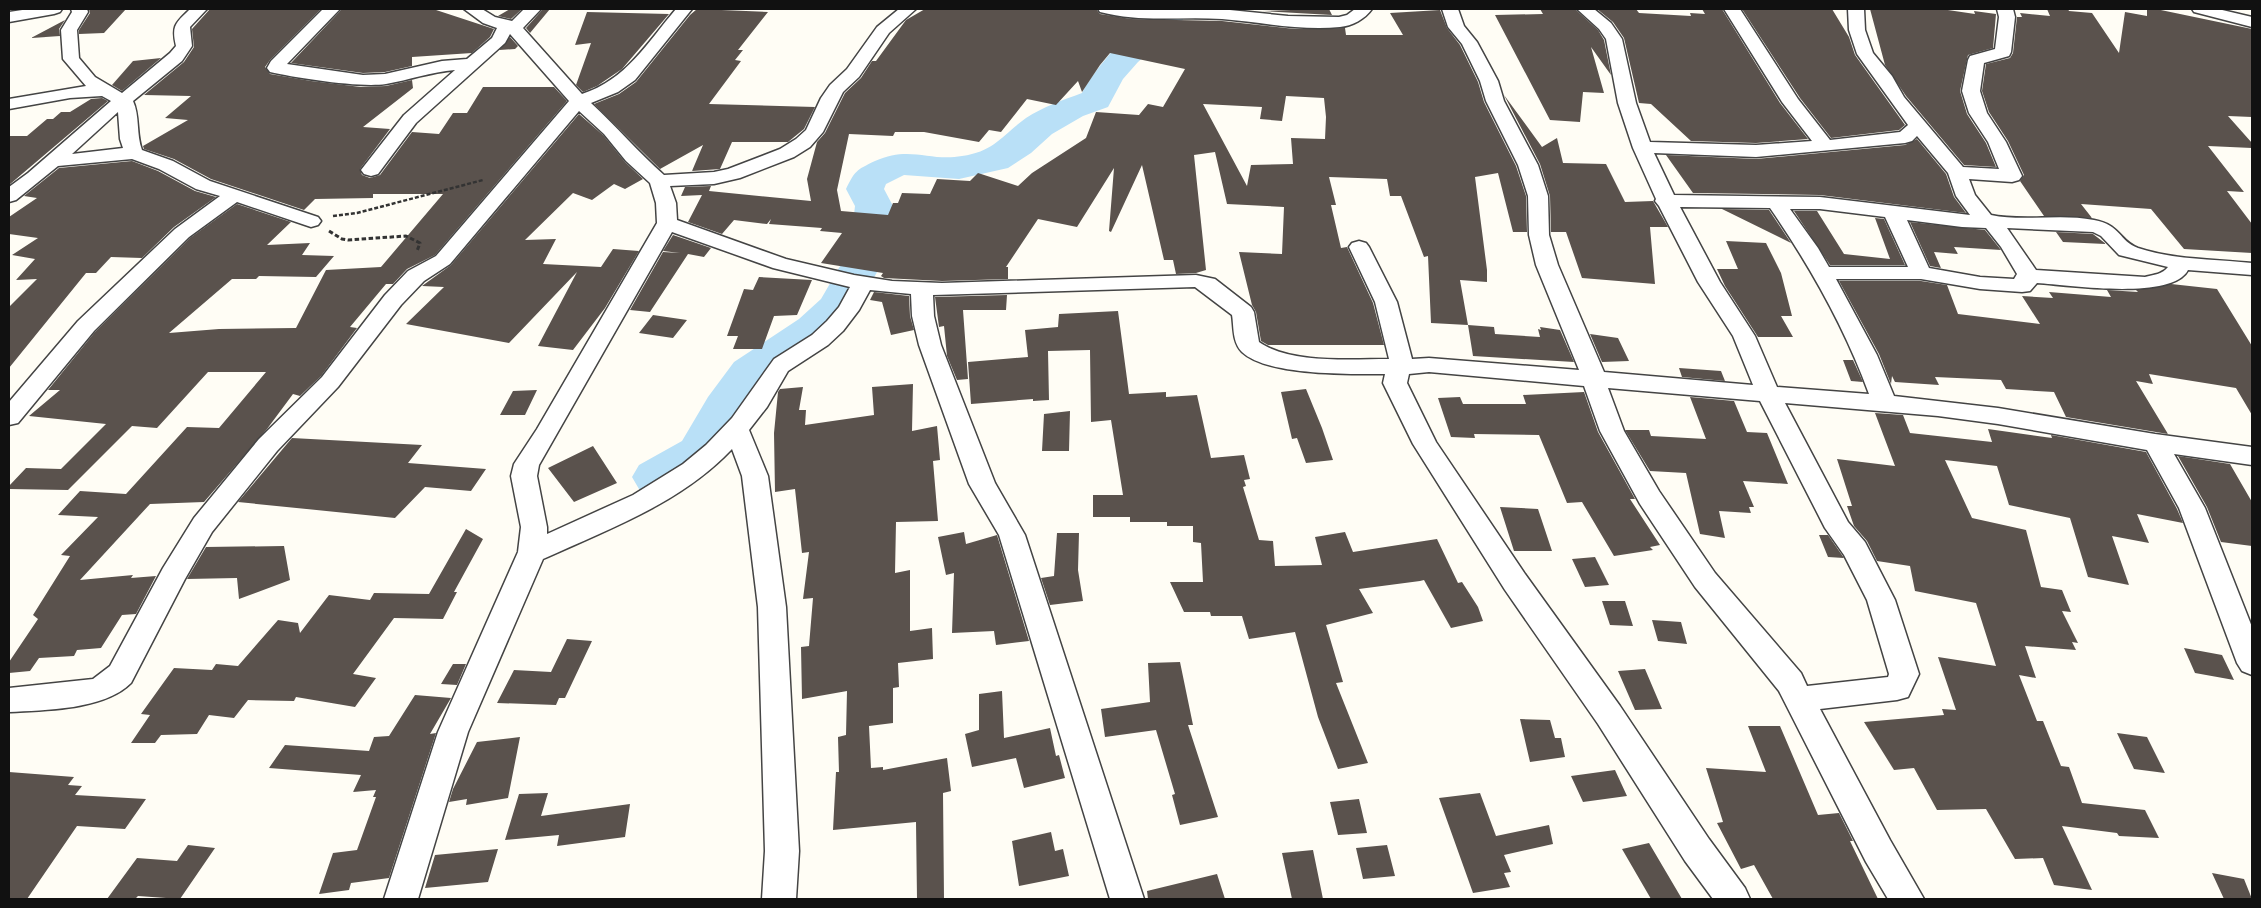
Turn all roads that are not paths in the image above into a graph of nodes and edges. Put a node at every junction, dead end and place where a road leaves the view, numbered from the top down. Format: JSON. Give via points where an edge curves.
{"nodes":[{"id":1,"x":54,"y":9,"type":"edge"},
{"id":2,"x":79,"y":9,"type":"edge"},
{"id":3,"x":199,"y":9,"type":"edge"},
{"id":4,"x":332,"y":9,"type":"edge"},
{"id":5,"x":472,"y":9,"type":"edge"},
{"id":6,"x":533,"y":9,"type":"edge"},
{"id":7,"x":684,"y":9,"type":"edge"},
{"id":8,"x":908,"y":9,"type":"edge"},
{"id":9,"x":1106,"y":9,"type":"edge"},
{"id":10,"x":1364,"y":9,"type":"edge"},
{"id":11,"x":1450,"y":9,"type":"edge"},
{"id":12,"x":1585,"y":9,"type":"edge"},
{"id":13,"x":1732,"y":9,"type":"edge"},
{"id":14,"x":1856,"y":9,"type":"edge"},
{"id":15,"x":2005,"y":9,"type":"edge"},
{"id":16,"x":2200,"y":9,"type":"edge"},
{"id":17,"x":9,"y":17,"type":"edge"},
{"id":18,"x":2252,"y":22,"type":"edge"},
{"id":19,"x":511,"y":26,"type":"junction"},
{"id":20,"x":472,"y":64,"type":"junction"},
{"id":21,"x":105,"y":90,"type":"junction"},
{"id":22,"x":124,"y":101,"type":"junction"},
{"id":23,"x":578,"y":101,"type":"junction"},
{"id":24,"x":9,"y":104,"type":"edge"},
{"id":25,"x":1918,"y":126,"type":"junction"},
{"id":26,"x":1824,"y":146,"type":"junction"},
{"id":27,"x":1642,"y":148,"type":"junction"},
{"id":28,"x":134,"y":153,"type":"junction"},
{"id":29,"x":55,"y":161,"type":"junction"},
{"id":30,"x":371,"y":170,"type":"dead end"},
{"id":31,"x":1956,"y":172,"type":"junction"},
{"id":32,"x":659,"y":181,"type":"junction"},
{"id":33,"x":9,"y":196,"type":"edge"},
{"id":34,"x":234,"y":196,"type":"junction"},
{"id":35,"x":1666,"y":201,"type":"junction"},
{"id":36,"x":1776,"y":203,"type":"junction"},
{"id":37,"x":1894,"y":214,"type":"junction"},
{"id":38,"x":311,"y":221,"type":"road end"},
{"id":39,"x":1988,"y":221,"type":"junction"},
{"id":40,"x":667,"y":223,"type":"junction"},
{"id":41,"x":1359,"y":246,"type":"dead end"},
{"id":42,"x":2180,"y":262,"type":"junction"},
{"id":43,"x":2252,"y":269,"type":"edge"},
{"id":44,"x":1822,"y":273,"type":"junction"},
{"id":45,"x":1921,"y":273,"type":"junction"},
{"id":46,"x":2029,"y":276,"type":"junction"},
{"id":47,"x":863,"y":282,"type":"junction"},
{"id":48,"x":922,"y":289,"type":"junction"},
{"id":49,"x":1402,"y":367,"type":"junction"},
{"id":50,"x":1594,"y":378,"type":"junction"},
{"id":51,"x":1768,"y":393,"type":"junction"},
{"id":52,"x":1884,"y":402,"type":"junction"},
{"id":53,"x":9,"y":417,"type":"edge"},
{"id":54,"x":736,"y":429,"type":"junction"},
{"id":55,"x":2155,"y":443,"type":"junction"},
{"id":56,"x":2252,"y":456,"type":"edge"},
{"id":57,"x":532,"y":552,"type":"junction"},
{"id":58,"x":2252,"y":663,"type":"edge"},
{"id":59,"x":1799,"y":699,"type":"junction"},
{"id":60,"x":9,"y":700,"type":"edge"},
{"id":61,"x":400,"y":899,"type":"edge"},
{"id":62,"x":779,"y":899,"type":"edge"},
{"id":63,"x":1127,"y":899,"type":"edge"},
{"id":64,"x":1733,"y":899,"type":"edge"},
{"id":65,"x":1907,"y":899,"type":"edge"}],
"edges":[{"from":1,"to":17,"type":"street"},
{"from":2,"to":21,"type":"street","via":[[70,30],[71,59],[89,81]]},
{"from":3,"to":22,"type":"street","via":[[182,26],[184,46],[176,57]]},
{"from":4,"to":20,"type":"street","via":[[276,68],[363,80],[403,76],[427,68]]},
{"from":5,"to":19,"type":"street","via":[[489,20]]},
{"from":6,"to":19,"type":"street"},
{"from":7,"to":23,"type":"street","via":[[619,86]]},
{"from":8,"to":32,"type":"street","via":[[883,30],[853,73],[836,89],[814,132],[787,154],[733,174]]},
{"from":9,"to":10,"type":"street","via":[[1124,13],[1220,14],[1288,22],[1340,22],[1354,18]]},
{"from":11,"to":50,"type":"street","via":[[1456,27],[1469,42],[1528,165],[1538,196],[1539,234],[1547,265]]},
{"from":12,"to":27,"type":"street","via":[[1605,26],[1614,39],[1627,103]]},
{"from":13,"to":26,"type":"street","via":[[1791,102]]},
{"from":14,"to":25,"type":"street","via":[[1857,30],[1865,54]]},
{"from":15,"to":31,"type":"street","via":[[2003,52],[1976,60],[1971,91],[1978,113],[1997,142],[2012,176]]},
{"from":16,"to":18,"type":"street"},
{"from":19,"to":20,"type":"street"},
{"from":19,"to":23,"type":"street"},
{"from":20,"to":30,"type":"street","via":[[404,125]]},
{"from":21,"to":22,"type":"street"},
{"from":21,"to":24,"type":"street"},
{"from":22,"to":28,"type":"street"},
{"from":22,"to":29,"type":"street","via":[[85,131]]},
{"from":23,"to":32,"type":"street"},
{"from":23,"to":60,"type":"street","via":[[443,260],[416,276],[393,300],[330,382],[268,445],[203,525],[124,671],[116,680],[106,688],[94,691]]},
{"from":25,"to":26,"type":"street","via":[[1905,137]]},
{"from":25,"to":31,"type":"street"},
{"from":26,"to":27,"type":"street","via":[[1756,151]]},
{"from":27,"to":35,"type":"street"},
{"from":28,"to":29,"type":"street"},
{"from":28,"to":34,"type":"street"},
{"from":29,"to":33,"type":"street"},
{"from":31,"to":39,"type":"street","via":[[1966,196]]},
{"from":32,"to":40,"type":"street","via":[[666,204]]},
{"from":34,"to":38,"type":"street"},
{"from":34,"to":53,"type":"street","via":[[182,233],[86,326]]},
{"from":35,"to":36,"type":"street"},
{"from":35,"to":51,"type":"street","via":[[1709,282],[1744,336]]},
{"from":36,"to":37,"type":"street","via":[[1849,206]]},
{"from":36,"to":44,"type":"street"},
{"from":37,"to":39,"type":"street"},
{"from":37,"to":45,"type":"street"},
{"from":39,"to":42,"type":"street","via":[[2096,226],[2107,231],[2124,250]]},
{"from":39,"to":46,"type":"street","via":[[2010,244]]},
{"from":40,"to":47,"type":"street","via":[[780,264]]},
{"from":40,"to":57,"type":"street","via":[[527,464],[524,476],[534,528]]},
{"from":41,"to":49,"type":"street","via":[[1386,302]]},
{"from":42,"to":43,"type":"street"},
{"from":42,"to":46,"type":"street","via":[[2175,274],[2145,283]]},
{"from":44,"to":45,"type":"street"},
{"from":44,"to":52,"type":"street","via":[[1866,355]]},
{"from":45,"to":46,"type":"street","via":[[2022,286]]},
{"from":47,"to":48,"type":"street"},
{"from":47,"to":54,"type":"street","via":[[856,301],[839,322],[813,345],[780,366]]},
{"from":48,"to":49,"type":"street","via":[[1196,281],[1207,284],[1243,312],[1247,343],[1256,353],[1297,364]]},
{"from":48,"to":63,"type":"street","via":[[923,316],[930,345],[982,484],[1012,535]]},
{"from":49,"to":50,"type":"street","via":[[1429,365]]},
{"from":49,"to":64,"type":"street","via":[[1395,383],[1425,444],[1515,582]]},
{"from":50,"to":51,"type":"street"},
{"from":50,"to":59,"type":"street","via":[[1612,434],[1660,513],[1705,580],[1768,654]]},
{"from":51,"to":52,"type":"street"},
{"from":51,"to":59,"type":"street","via":[[1838,528],[1855,549],[1881,600],[1904,674],[1897,688]]},
{"from":52,"to":55,"type":"street","via":[[1998,416]]},
{"from":54,"to":57,"type":"street","via":[[713,454],[681,480],[641,504]]},
{"from":54,"to":62,"type":"street","via":[[755,476],[772,607],[782,850]]},
{"from":55,"to":56,"type":"street"},
{"from":55,"to":58,"type":"street","via":[[2192,508]]},
{"from":57,"to":61,"type":"street","via":[[452,732]]},
{"from":59,"to":65,"type":"street","via":[[1878,851]]}]}
